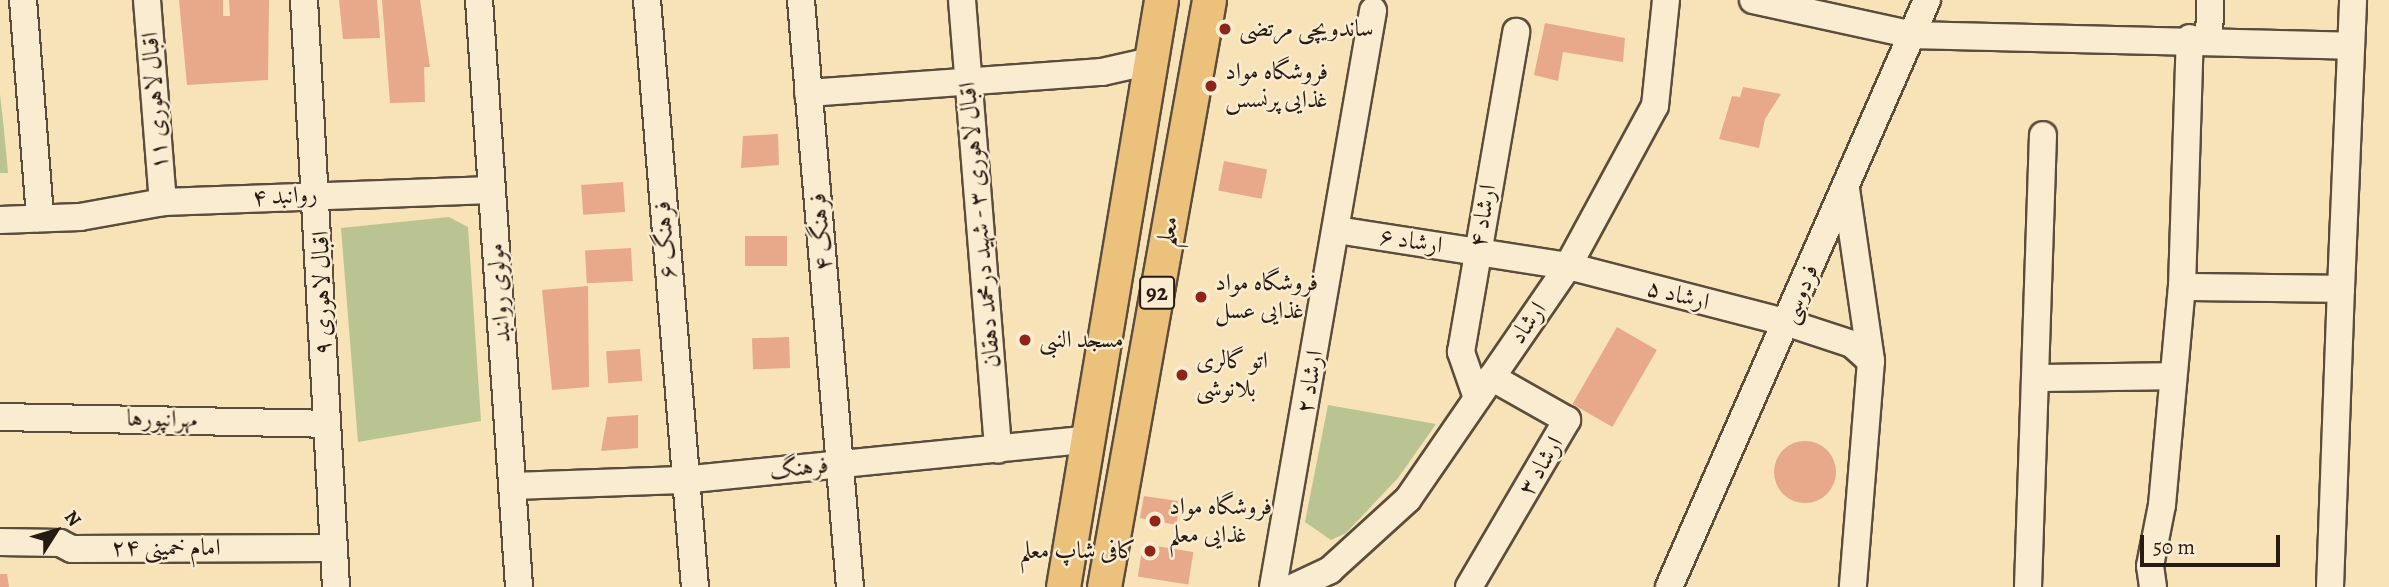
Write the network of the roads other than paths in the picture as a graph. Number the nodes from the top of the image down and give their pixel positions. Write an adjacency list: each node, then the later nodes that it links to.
1 (23, 0): 29 (street)
2 (147, 0): 28 (street, اقبال لاهوری ۱۱)
3 (304, 0): 27 (street, اقبال لاهوری ۹)
4 (479, 0): 26 (street, مولوی روانبد)
5 (647, 0): 47 (street, فرهنگ ۶)
6 (801, 0): 23 (street, فرهنگ ۴)
7 (962, 0): 22 (street, اقبال لاهوری ۳ - شهید درمحمد دهقان)
8 (1161, 0): 21 (main road, معلم / 92)
9 (1209, 0): 44 (main road, معلم / 92)
10 (1666, 0): 33 (street, ارشاد)
11 (1753, 0): 15 (street)
12 (1927, 0): 18 (street, فردوسی)
13 (2210, 0): 19 (street)
14 (2353, 0): 20 (street)
15 (1832, 8): 18 (street)
16 (1374, 11): 31 (street, ارشاد ۲)
17 (1516, 32): 32 (street, ارشاد ۴)
18 (1913, 35): 19 (street); 25 (street, فردوسی)
19 (2200, 38): 20 (street); 34 (street)
20 (2348, 46): 35 (street)
21 (1151, 61): 22 (street); 43 (main road, معلم / 92)
22 (969, 80): 23 (street); 45 (street, اقبال لاهوری ۳ - شهید درمحمد دهقان)
23 (808, 93): 46 (street, فرهنگ ۴)
24 (2043, 135): 39 (street)
25 (1846, 188): 36 (street, فردوسی); 37 (street)
26 (492, 190): 27 (street, روانبد ۴); 48 (street, مولوی روانبد)
27 (319, 194): 28 (street, روانبد ۴); 42 (street, اقبال لاهوری ۹)
28 (163, 202): 29 (street, روانبد ۴)
29 (40, 218): 30 (street, روانبد ۴)
30 (0, 220)
31 (1337, 230): 32 (street, ارشاد ۶); 58 (street, ارشاد ۲)
32 (1477, 251): 33 (street, ارشاد ۶); 40 (street, ارشاد ۴)
33 (1568, 266): 36 (street, ارشاد ۵); 40 (street, ارشاد)
34 (2182, 287): 35 (street); 38 (street)
35 (2341, 289): 65 (street)
36 (1788, 323): 37 (street, ارشاد ۵); 61 (street, فردوسی)
37 (1871, 361): 62 (street)
38 (2173, 376): 39 (street); 64 (street)
39 (2036, 378): 63 (street)
40 (1484, 387): 51 (street, ارشاد); 60 (street, ارشاد ۳)
41 (0, 417): 42 (street, مهرانپورها)
42 (325, 425): 50 (street, اقبال لاهوری ۹)
43 (1085, 440): 44 (main road); 45 (street, فرهنگ); 56 (main road, معلم / 92)
44 (1129, 449): 57 (main road, معلم / 92)
45 (998, 450): 46 (street, فرهنگ)
46 (842, 464): 47 (street, فرهنگ); 55 (street, فرهنگ ۴)
47 (682, 480): 48 (street, فرهنگ); 54 (street, فرهنگ ۶)
48 (513, 486): 53 (street, مولوی روانبد)
49 (0, 542): 50 (street, امام خمینی ۲۴)
50 (333, 548): 52 (street, اقبال لاهوری ۹)
51 (1329, 578): 59 (street, ارشاد)
52 (336, 587)
53 (519, 587)
54 (695, 587)
55 (850, 587)
56 (1063, 587)
57 (1104, 587)
58 (1273, 587)
59 (1294, 587)
60 (1469, 587)
61 (1670, 587)
62 (1853, 587)
63 (2028, 587)
64 (2153, 587)
65 (2330, 587)

